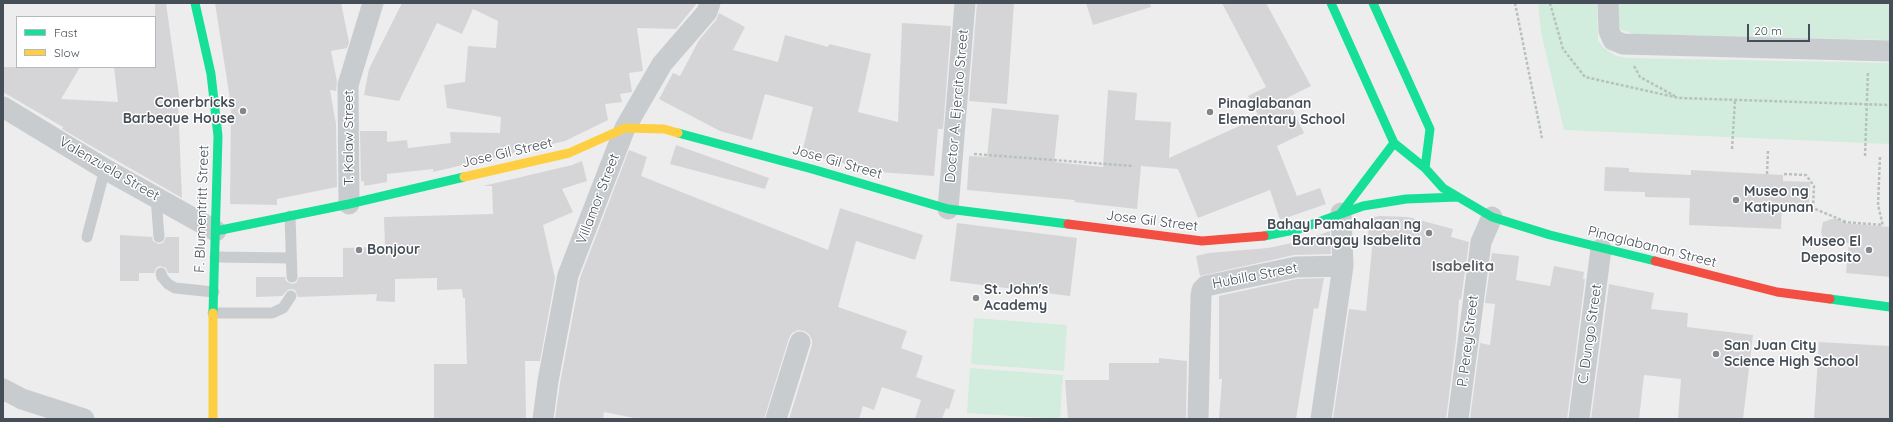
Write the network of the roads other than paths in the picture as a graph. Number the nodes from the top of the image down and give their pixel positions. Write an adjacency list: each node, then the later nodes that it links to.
1 (195, 3): 21 (main road, F. Blumentritt Street)
2 (372, 3): 16 (street, T. Kalaw Street)
3 (710, 3): 10 (street, Villamor Street)
4 (965, 3): 17 (street, Doctor A. Ejercito Street)
5 (1331, 3): 11 (main road, Pinaglabanan Street)
6 (1373, 3): 12 (main road)
7 (1608, 3): 8 (street)
8 (1890, 51)
9 (3, 107): 13 (street, Valenzuela Street)
10 (625, 128): 16 (main road, Jose Gil Street); 17 (main road, Jose Gil Street); 38 (street, Villamor Street)
11 (1394, 144): 12 (main road, Pinaglabanan Street); 18 (main road)
12 (1425, 168): 15 (main road, Pinaglabanan Street)
13 (105, 169): 14 (street, Valenzuela Street); 22 (lane)
14 (156, 197): 21 (street, Valenzuela Street); 23 (lane)
15 (1458, 197): 18 (main road, Jose Gil Street); 20 (main road, Pinaglabanan Street)
16 (349, 204): 19 (main road, Jose Gil Street)
17 (948, 209): 18 (main road, Jose Gil Street)
18 (1341, 212): 27 (street)
19 (290, 216): 21 (main road, Jose Gil Street); 26 (lane)
20 (1492, 217): 24 (main road, Pinaglabanan Street); 42 (street, P. Perey Street)
21 (216, 230): 25 (main road, F. Blumentritt Street)
22 (87, 237)
23 (159, 237)
24 (1601, 248): 32 (main road, Pinaglabanan Street); 43 (street, C. Dungo Street)
25 (215, 258): 26 (lane); 30 (main road, F. Blumentritt Street)
26 (291, 258): 29 (lane)
27 (1343, 266): 40 (street, Hubilla Street); 41 (street)
28 (161, 273): 30 (lane)
29 (292, 277)
30 (214, 292): 33 (main road, F. Blumentritt Street)
31 (291, 296): 33 (lane)
32 (1890, 306)
33 (213, 313): 37 (main road, F. Blumentritt Street)
34 (800, 342): 39 (street)
35 (3, 389): 36 (street)
36 (84, 419)
37 (213, 419)
38 (544, 419)
39 (776, 419)
40 (1198, 419)
41 (1320, 419)
42 (1458, 419)
43 (1578, 419)

